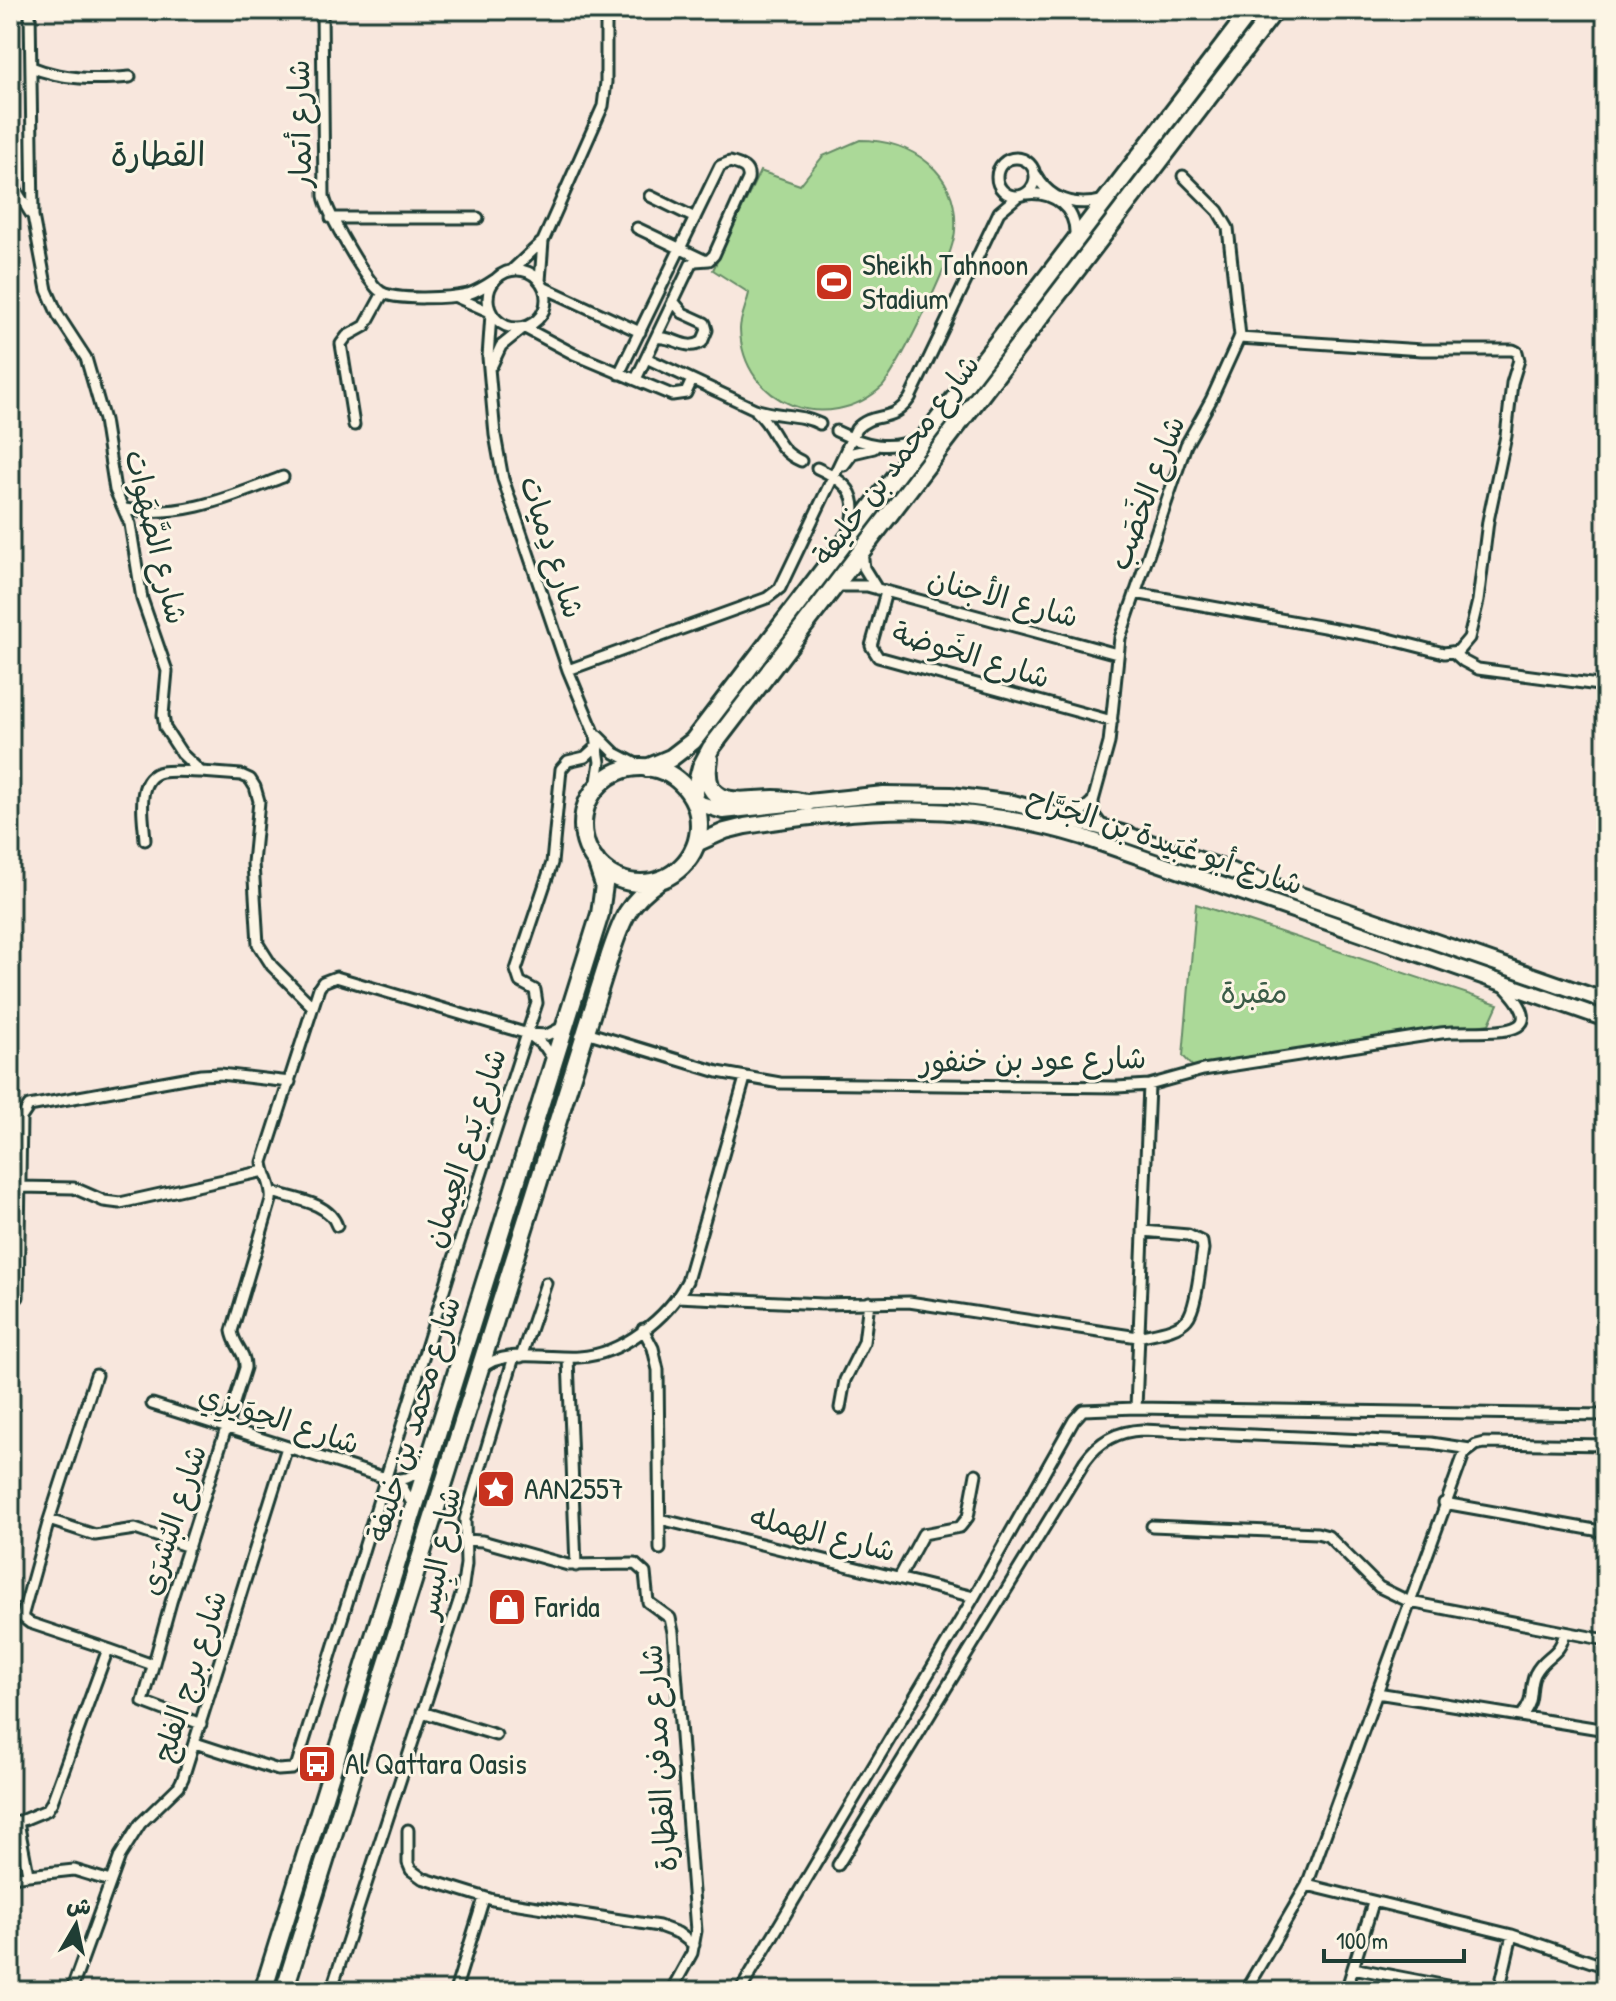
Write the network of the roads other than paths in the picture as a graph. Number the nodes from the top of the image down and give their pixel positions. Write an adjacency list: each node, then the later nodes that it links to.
1 (30, 10): 6 (street, شارع الصَّهَوات)
2 (322, 10): 18 (street, شارع أتمار)
3 (606, 10): 23 (street)
4 (1251, 10): 15 (highway, شارع محمد بن خليفة)
5 (1275, 10): 58 (highway, شارع محمد بن خليفة)
6 (31, 67): 7 (street); 17 (street, شارع الصَّهَوات)
7 (130, 77)
8 (1034, 172): 11 (street); 13 (street); 14 (street)
9 (10, 174): 17 (street)
10 (1183, 176): 36 (street, شارع الخَصَب)
11 (999, 186): 13 (street); 16 (street)
12 (650, 196): 20 (street)
13 (1020, 196): 14 (street); 16 (street)
14 (1056, 198): 15 (street); 22 (street)
15 (1105, 200): 22 (highway, شارع محمد بن خليفة)
16 (999, 212): 48 (street)
17 (33, 216): 56 (street, شارع الصَّهَوات)
18 (331, 218): 19 (street); 29 (street, شارع أتمار)
19 (478, 218)
20 (695, 218): 24 (street); 25 (street)
21 (637, 228): 24 (street)
22 (1075, 239): 47 (highway, شارع محمد بن خليفة)
23 (543, 241): 26 (street); 28 (street)
24 (680, 249): 25 (street); 34 (street)
25 (705, 261): 31 (street)
26 (512, 270): 27 (street); 28 (street)
27 (496, 279): 30 (street); 32 (street)
28 (542, 285): 33 (street); 34 (street)
29 (383, 293): 30 (street); 45 (street)
30 (452, 296): 32 (street)
31 (673, 301): 35 (street); 35 (street)
32 (491, 313): 33 (street); 38 (street, شارع دِميات)
33 (524, 328): 38 (street); 39 (street)
34 (640, 332): 39 (street)
35 (656, 338): 37 (street)
36 (1239, 338): 61 (street, شارع الخَصَب); 62 (street)
37 (646, 358): 40 (street); 41 (street)
38 (490, 372): 64 (street, شارع دِميات)
39 (619, 374): 40 (street)
40 (636, 379): 41 (street)
41 (692, 380): 42 (street)
42 (755, 409): 43 (street); 49 (street)
43 (790, 415): 44 (street); 49 (street)
44 (820, 424)
45 (354, 425)
46 (836, 431): 48 (street)
47 (930, 432): 50 (street); 57 (highway, شارع محمد بن خليفة)
48 (851, 438): 50 (street); 53 (street)
49 (776, 440): 51 (street)
50 (881, 446): 55 (street)
51 (801, 461)
52 (817, 468): 53 (street)
53 (834, 476): 55 (street); 64 (street)
54 (283, 477): 56 (street)
55 (846, 485): 57 (street)
56 (124, 509): 71 (street, شارع الصَّهَوات)
57 (849, 535): 70 (highway, شارع محمد بن خليفة)
58 (862, 552): 59 (highway, شارع محمد بن خليفة); 60 (street)
59 (836, 586): 60 (street, شارع الأجنان); 69 (highway, شارع محمد بن خليفة)
60 (882, 591): 63 (street, شارع الأجنان); 66 (street, شارع الخَوضة)
61 (1135, 593): 62 (street); 63 (street, شارع الخَصَب)
62 (1453, 652): 65 (street)
63 (1117, 654): 66 (street, شارع الخَصَب)
64 (568, 670): 67 (street, شارع دِميات)
65 (1606, 686)
66 (1112, 721): 74 (street, شارع الخَصَب)
67 (593, 730): 68 (street, شارع دِميات); 70 (street, شارع دِميات)
68 (598, 745): 72 (street, شارع دِميات); 88 (street, شارع بَدع العِيمان)
69 (711, 748): 73 (highway, شارع محمد بن خليفة); 75 (highway)
70 (644, 767): 72 (highway); 73 (highway)
71 (201, 772): 78 (street); 84 (street)
72 (596, 788): 80 (highway)
73 (694, 800): 75 (main road, شارع أبو عُبَيدة بن الجَرَّاح); 79 (highway)
74 (1093, 801): 76 (street); 77 (street)
75 (807, 803): 76 (main road, شارع أبو عُبَيدة بن الجَرَّاح)
76 (1068, 816): 77 (main road, شارع أبو عُبَيدة بن الجَرَّاح)
77 (1102, 826): 83 (main road, شارع أبو عُبَيدة بن الجَرَّاح)
78 (145, 840)
79 (696, 844): 81 (highway); 82 (main road, شارع أبو عُبَيدة بن الجَرَّاح)
80 (596, 861): 81 (highway); 86 (highway, شارع محمد بن خليفة)
81 (660, 880): 87 (highway, شارع محمد بن خليفة)
82 (1497, 980): 85 (main road, شارع أبو عُبَيدة بن الجَرَّاح); 92 (street, شارع عود بن خنفور)
83 (1606, 1001)
84 (313, 1007): 88 (street); 91 (street)
85 (1606, 1019)
86 (568, 1022): 88 (street); 89 (highway, شارع محمد بن خليفة)
87 (586, 1032): 90 (street, شارع عود بن خنفور); 103 (highway, شارع محمد بن خليفة)
88 (528, 1034): 89 (street); 119 (street, شارع بَدع العِيمان)
89 (555, 1066): 117 (highway, شارع محمد بن خليفة)
90 (745, 1078): 92 (street, شارع عود بن خنفور); 100 (street)
91 (290, 1082): 93 (street); 94 (street)
92 (1149, 1085): 97 (street)
93 (264, 1171): 94 (street); 95 (street)
94 (20, 1187): 99 (street)
95 (272, 1192): 96 (street); 113 (street, شارع البُشرَى)
96 (337, 1226)
97 (1143, 1231): 104 (street); 104 (street)
98 (546, 1283): 105 (street, شارع البِسِر)
99 (18, 1297)
100 (677, 1297): 101 (street); 102 (street)
101 (869, 1302): 104 (street); 110 (street)
102 (643, 1329): 106 (street); 122 (street)
103 (491, 1332): 105 (street); 107 (highway, شارع محمد بن خليفة)
104 (1138, 1337): 111 (street)
105 (518, 1357): 106 (street); 107 (street); 126 (street, شارع البِسِر)
106 (568, 1358): 129 (street)
107 (478, 1371): 158 (highway, شارع محمد بن خليفة)
108 (96, 1375): 123 (street)
109 (152, 1404): 113 (street, شارع الحِوَيزِي)
110 (840, 1408)
111 (1136, 1408): 112 (street); 131 (street)
112 (1606, 1415)
113 (227, 1428): 115 (street, شارع الحِوَيزِي); 127 (street, شارع البُشرَى)
114 (1606, 1445): 116 (street)
115 (287, 1447): 119 (street, شارع الحِوَيزِي); 140 (street, شارع برج الفلج)
116 (1470, 1449): 120 (street); 145 (street)
117 (428, 1467): 119 (street, شارع الحِوَيزِي); 121 (highway, شارع محمد بن خليفة)
118 (976, 1474): 130 (street)
119 (389, 1480): 121 (street, شارع الحِوَيزِي); 143 (street, شارع بَدع العِيمان)
120 (1444, 1503): 125 (street); 132 (street)
121 (414, 1512): 157 (highway, شارع محمد بن خليفة)
122 (660, 1519): 128 (street); 130 (street, شارع الهمله)
123 (49, 1520): 127 (street); 135 (street)
124 (1152, 1526): 132 (street)
125 (1606, 1532)
126 (464, 1540): 129 (street, شارع مدفن القطارة); 138 (street, شارع البِسِر)
127 (189, 1547): 136 (street, شارع البُشرَى)
128 (660, 1549)
129 (576, 1566): 153 (street, شارع مدفن القطارة)
130 (899, 1578): 131 (street, شارع الهمله)
131 (974, 1597): 162 (street)
132 (1410, 1602): 133 (street); 137 (street)
133 (1565, 1632): 134 (street); 139 (street)
134 (1606, 1640)
135 (108, 1649): 136 (street); 146 (street)
136 (153, 1665): 140 (street, شارع البُشرَى)
137 (1377, 1693): 139 (street); 149 (street)
138 (422, 1712): 142 (street); 159 (street, شارع البِسِر)
139 (1521, 1716): 141 (street)
140 (201, 1724): 143 (street, شارع برج الفلج)
141 (1606, 1730)
142 (496, 1735)
143 (195, 1743): 148 (street, شارع برج الفلج)
144 (408, 1830): 150 (street)
145 (838, 1865)
146 (28, 1874): 147 (street); 148 (street)
147 (10, 1877)
148 (110, 1881): 156 (street, شارع برج الفلج)
149 (1307, 1885): 151 (street); 163 (street)
150 (484, 1898): 153 (street); 160 (street)
151 (1373, 1903): 152 (street); 155 (street)
152 (1512, 1935): 154 (street); 166 (street)
153 (694, 1945): 161 (street, شارع مدفن القطارة)
154 (1606, 1966)
155 (1353, 1968): 164 (street); 165 (street)
156 (71, 1991)
157 (263, 1991)
158 (284, 1991)
159 (331, 1991)
160 (455, 1991)
161 (671, 1991)
162 (740, 1991)
163 (1245, 1991)
164 (1346, 1991)
165 (1473, 1991)
166 (1499, 1991)

